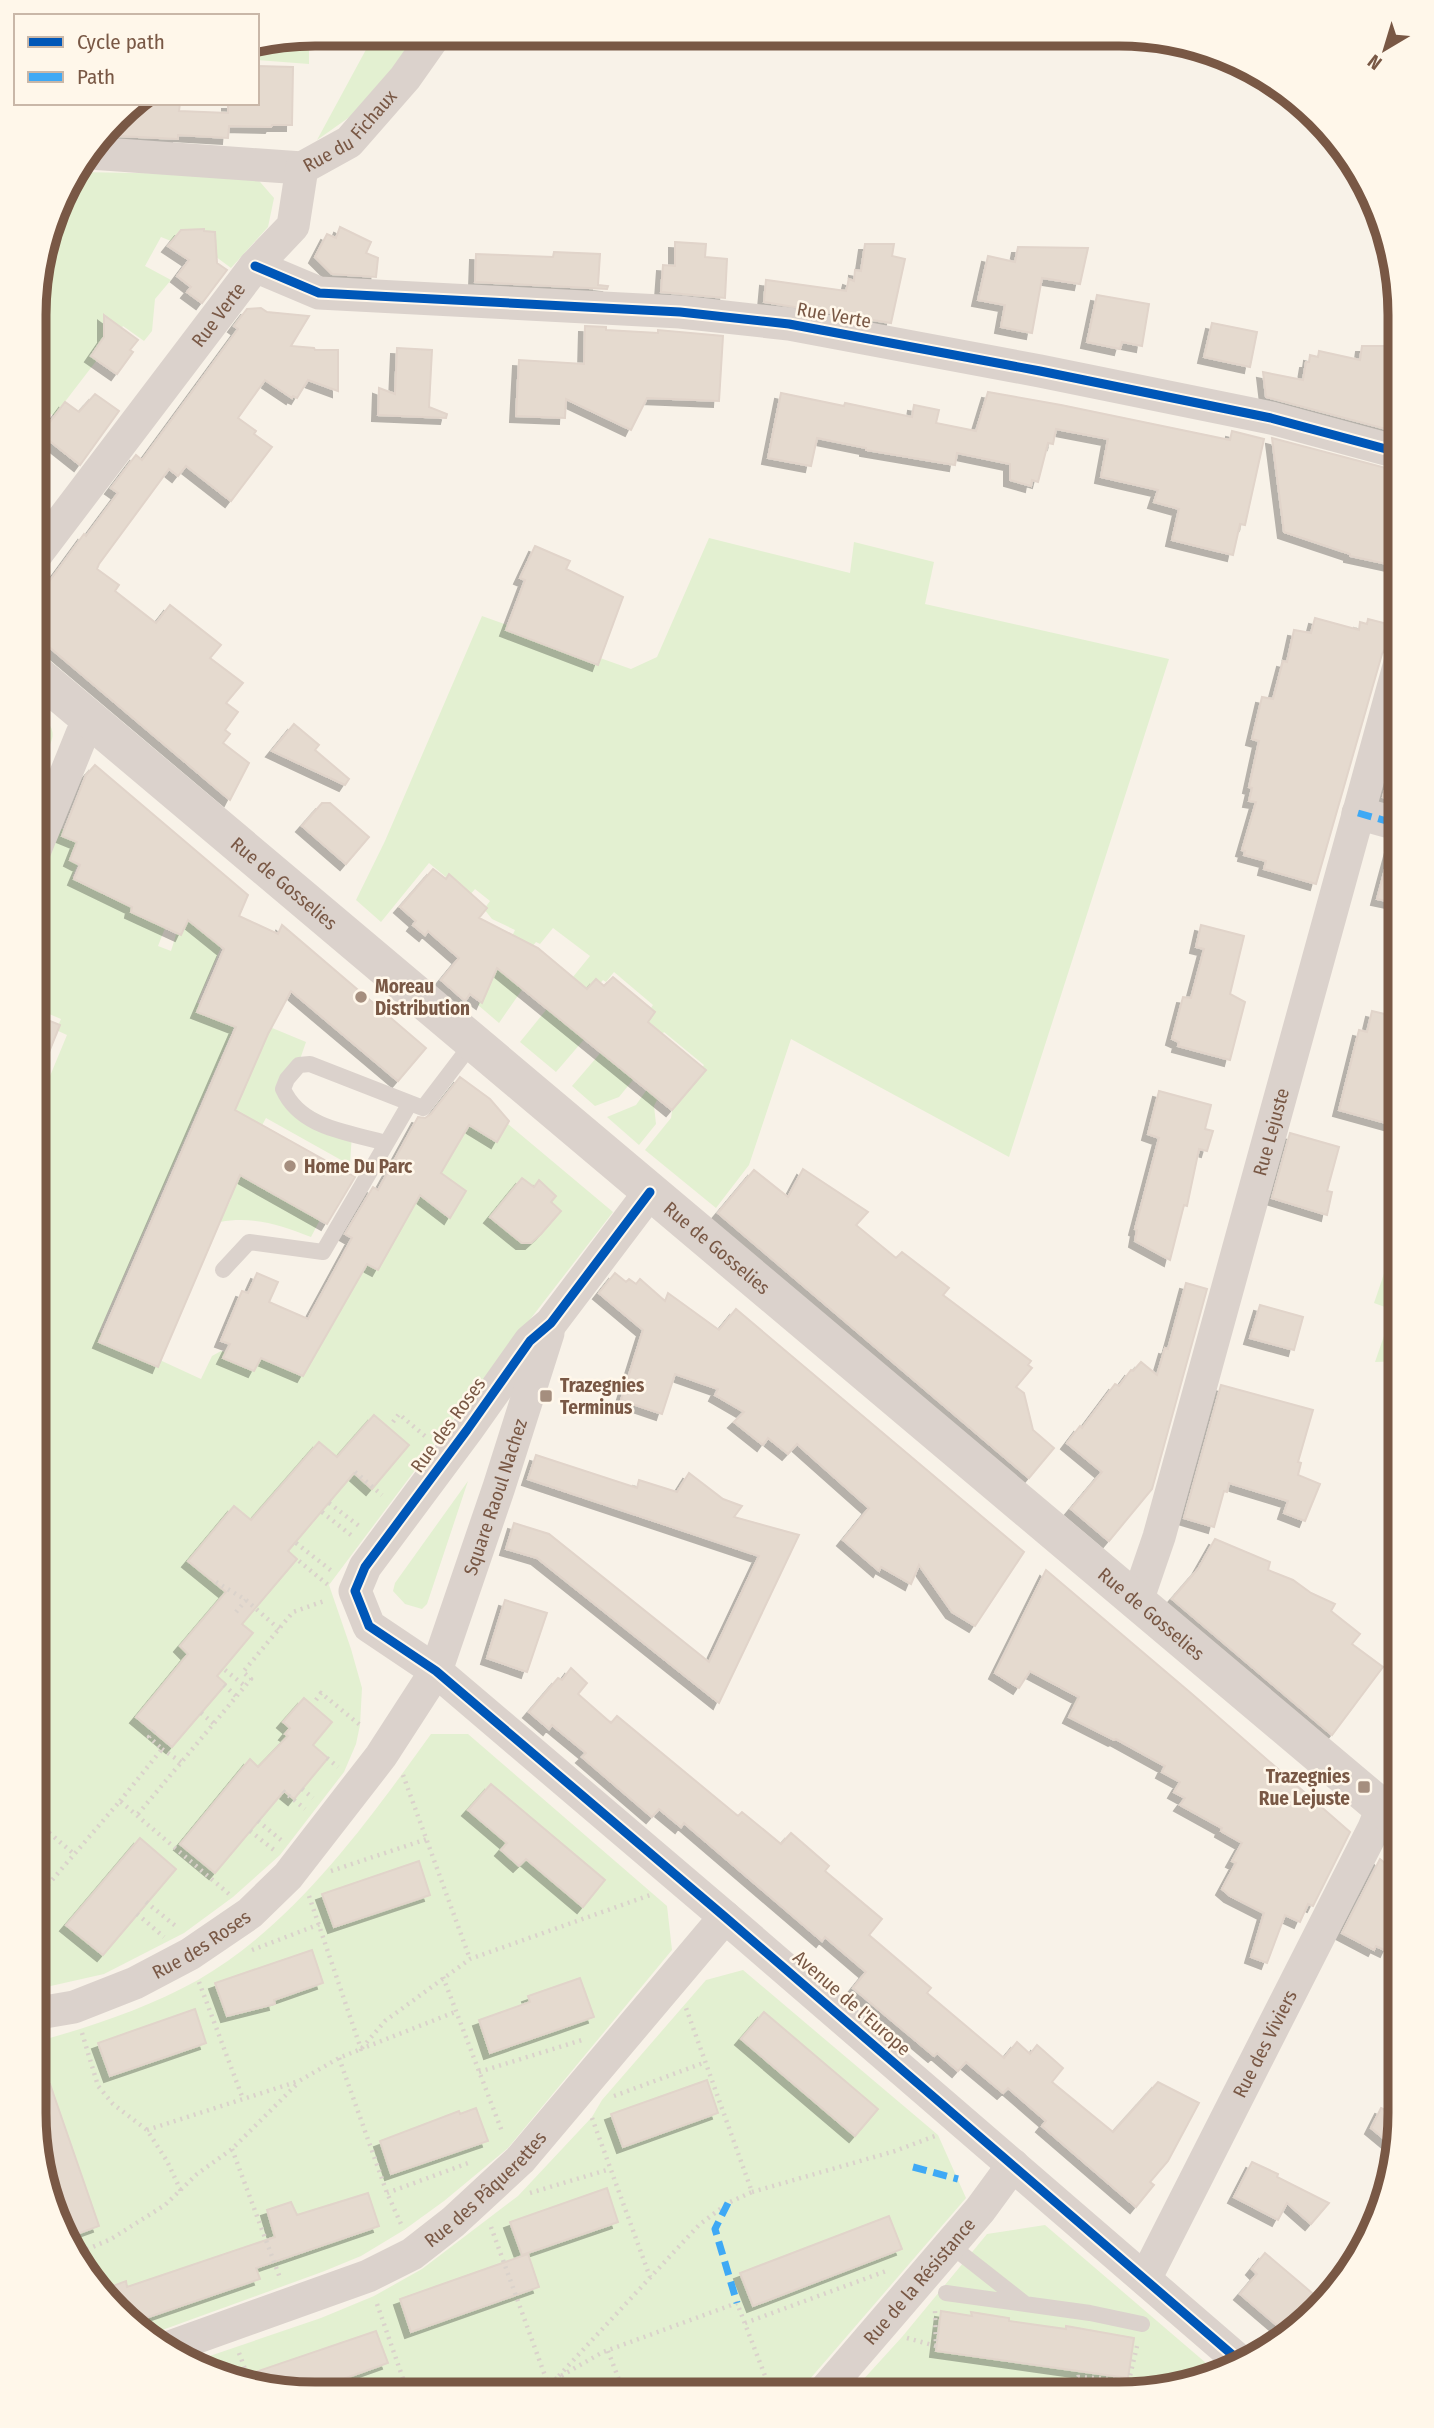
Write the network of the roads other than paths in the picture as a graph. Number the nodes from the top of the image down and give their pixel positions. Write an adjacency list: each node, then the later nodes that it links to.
1 (428, 46): 3 (street, Rue du Fichaux)
2 (99, 154): 3 (street)
3 (302, 168): 4 (street, Rue du Fichaux)
4 (255, 265): 5 (street, Rue Verte); 6 (street, Rue Verte)
5 (1388, 450)
6 (46, 541)
7 (46, 682): 9 (main road, Rue de Gosselies)
8 (1388, 706): 10 (street, Rue Lejuste)
9 (92, 722): 12 (street); 13 (main road, Rue de Gosselies)
10 (1358, 813): 11 (street); 19 (street, Rue Lejuste)
11 (1388, 821)
12 (46, 823)
13 (474, 1041): 14 (lane); 16 (main road, Rue de Gosselies)
14 (410, 1103): 15 (lane); 15 (lane)
15 (386, 1143): 17 (lane)
16 (650, 1192): 18 (street, Rue des Roses); 19 (main road, Rue de Gosselies)
17 (223, 1270)
18 (551, 1323): 20 (street, Square Raoul Nachez); 20 (street, Rue des Roses)
19 (1137, 1601): 21 (main road, Rue de Gosselies)
20 (436, 1671): 23 (street, Avenue de l'Europe); 24 (street, Rue des Roses)
21 (1388, 1813)
22 (1388, 1819): 27 (street, Rue des Viviers)
23 (725, 1917): 25 (street, Avenue de l'Europe); 31 (street, Rue des Pâquerettes)
24 (46, 2012)
25 (1013, 2165): 26 (street, Rue de la Résistance); 27 (street, Avenue de l'Europe)
26 (949, 2244): 29 (lane); 33 (street, Rue de la Résistance)
27 (1145, 2280): 32 (street, Avenue de l'Europe)
28 (946, 2293): 29 (lane)
29 (1024, 2303): 30 (lane)
30 (1142, 2324)
31 (176, 2345)
32 (1235, 2357)
33 (832, 2382)

